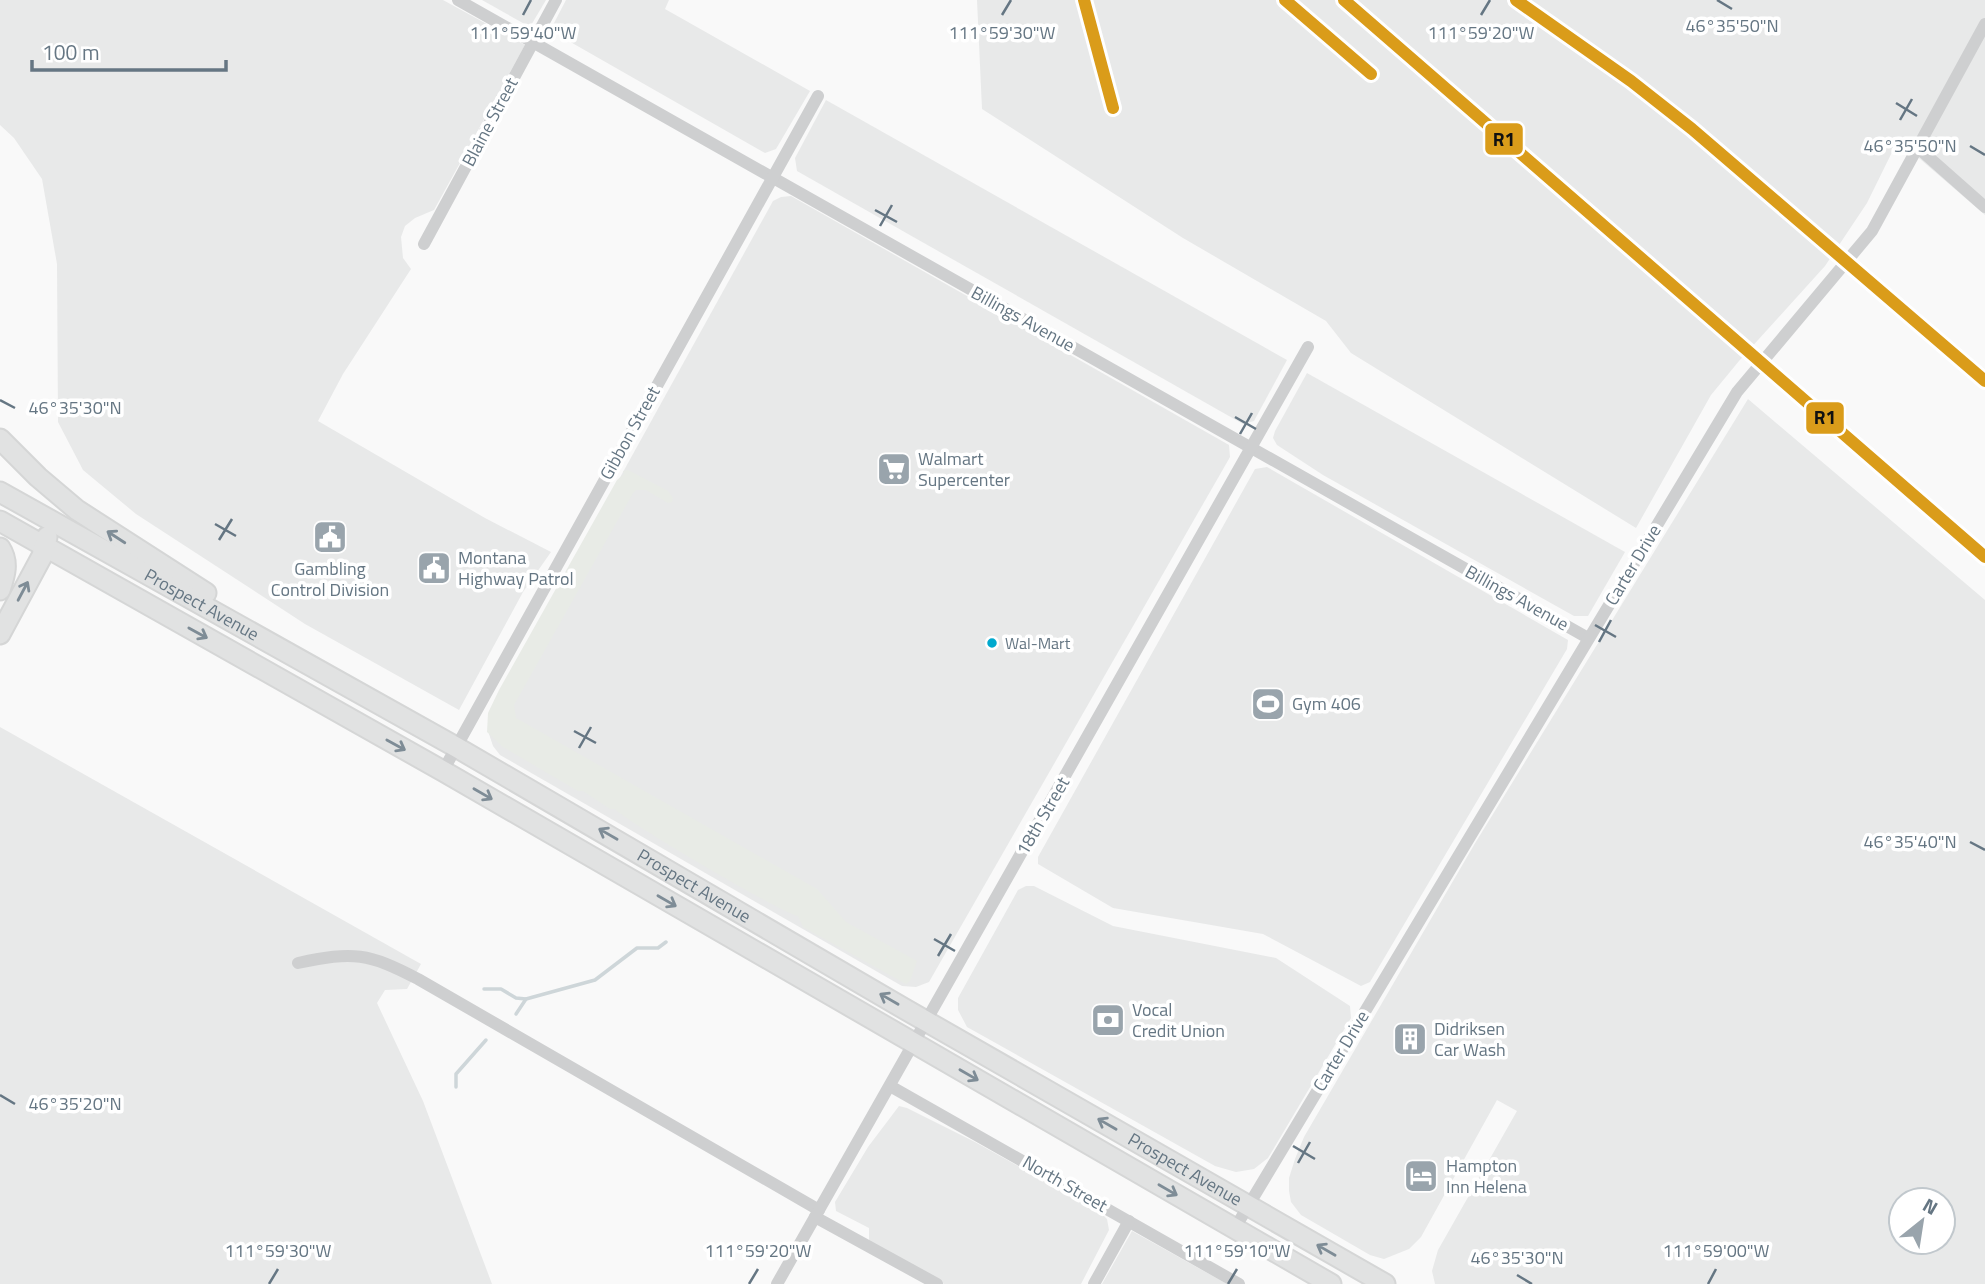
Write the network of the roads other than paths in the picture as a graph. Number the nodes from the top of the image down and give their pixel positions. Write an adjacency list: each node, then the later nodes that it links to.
1 (458, 0): 4 (street, Billings Avenue)
2 (556, 0): 4 (street, Blaine Street)
3 (1985, 24): 6 (street, Carter Drive)
4 (533, 42): 7 (street, Billings Avenue); 9 (street, Blaine Street)
5 (818, 96): 7 (street, Gibbon Street)
6 (1916, 146): 8 (street); 20 (street, Carter Drive)
7 (773, 177): 12 (street, Billings Avenue); 22 (street, Gibbon Street)
8 (1985, 207)
9 (424, 244)
10 (1308, 347): 12 (street, 18th Street)
11 (0, 439): 21 (highway, one-way to 11)
12 (1252, 449): 20 (street, Billings Avenue); 25 (street, 18th Street)
13 (0, 492): 14 (highway, Prospect Avenue)
14 (25, 506): 16 (highway); 21 (highway, Prospect Avenue)
15 (0, 522): 16 (highway, Prospect Avenue)
16 (46, 547): 19 (highway, one-way to 16); 23 (highway, Prospect Avenue, one-way to 23)
17 (0, 548): 18 (highway)
18 (0, 590)
19 (0, 634)
20 (1588, 638): 28 (street, Carter Drive)
21 (295, 657): 22 (highway, Prospect Avenue)
22 (456, 747): 23 (street, Gibbon Street); 25 (highway, Prospect Avenue, one-way to 22)
23 (443, 771): 26 (highway, Prospect Avenue, one-way to 26)
24 (298, 963): 29 (street)
25 (927, 1021): 26 (street, 18th Street); 28 (highway, Prospect Avenue, one-way to 25)
26 (914, 1044): 27 (street, 18th Street); 31 (highway, Prospect Avenue, one-way to 31)
27 (890, 1086): 29 (street, 18th Street); 30 (street, North Street)
28 (1249, 1205): 31 (street, Carter Drive); 37 (highway, Prospect Avenue, one-way to 28)
29 (817, 1214): 32 (street, 18th Street); 33 (street)
30 (1129, 1221): 34 (street); 35 (street, North Street)
31 (1235, 1228): 36 (highway, Prospect Avenue)
32 (777, 1284)
33 (937, 1284)
34 (1094, 1284)
35 (1239, 1284)
36 (1331, 1284)
37 (1385, 1284)

